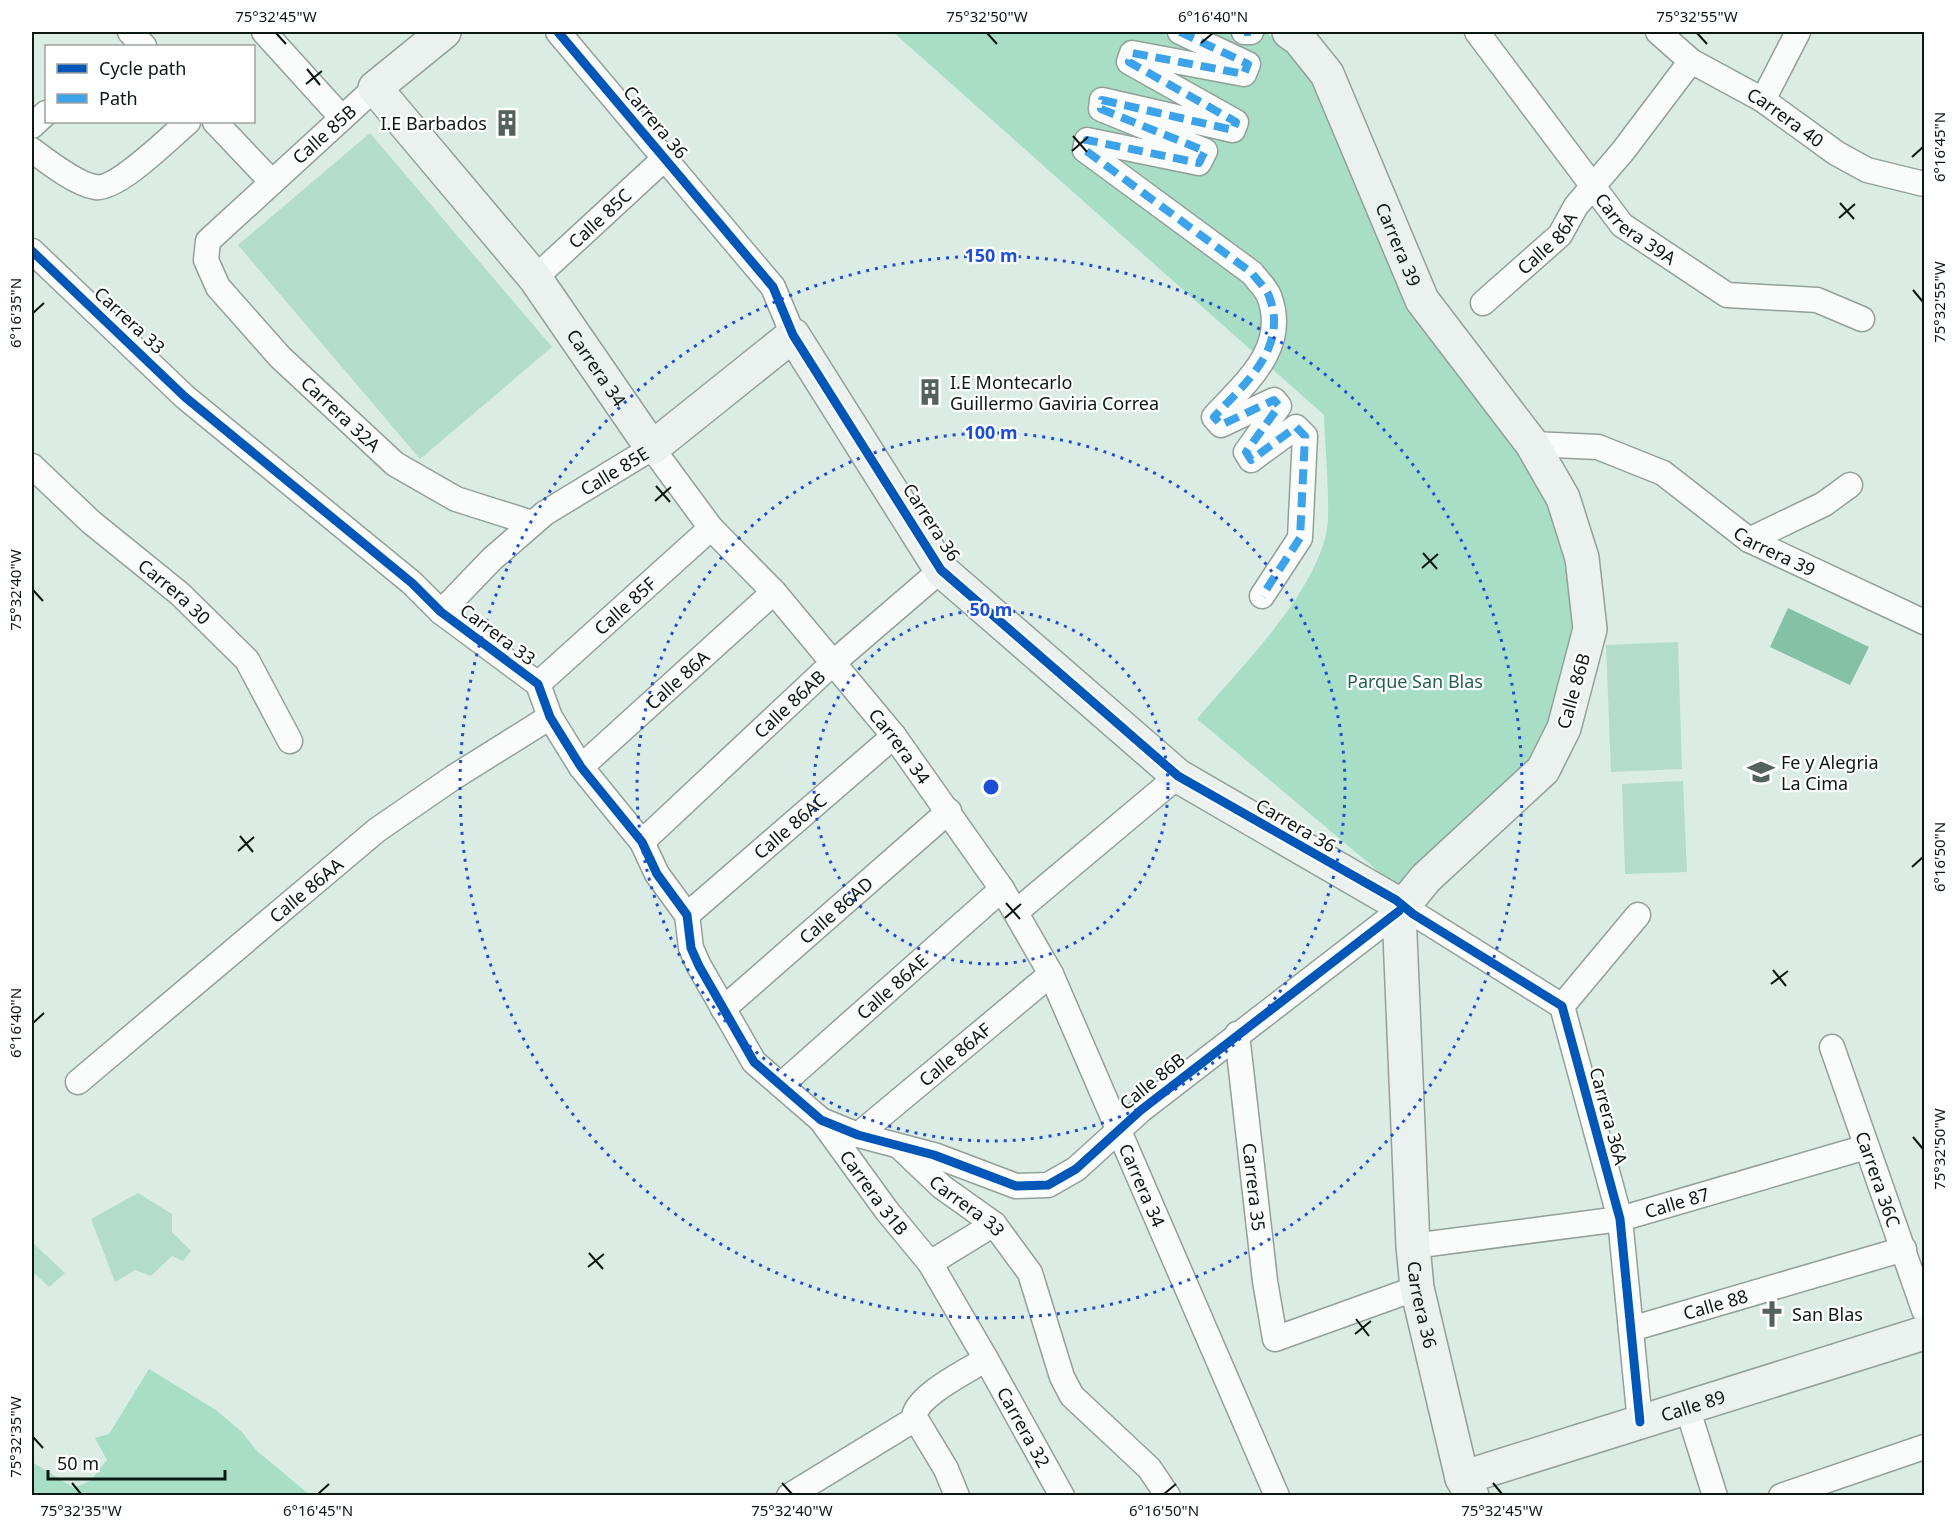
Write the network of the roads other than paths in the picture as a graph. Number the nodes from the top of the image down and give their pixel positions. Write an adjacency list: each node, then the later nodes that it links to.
1 (444, 32): 12 (street, Calle 85B)
2 (558, 32): 20 (street, Carrera 36)
3 (1180, 32): 39 (street)
4 (1244, 32): 5 (street)
5 (1251, 32)
6 (1477, 32): 23 (street, Carrera 39A)
7 (1658, 32): 11 (street, Carrera 40)
8 (1798, 32): 13 (street)
9 (1302, 34): 30 (street, Carrera 39)
10 (277, 36): 15 (street)
11 (1691, 61): 13 (street, Carrera 40); 23 (street, Calle 86A)
12 (375, 88): 15 (street, Calle 85B); 26 (street, Carrera 34)
13 (1763, 100): 22 (street, Carrera 40)
14 (45, 114): 18 (street)
15 (342, 118): 21 (street, Calle 85B)
16 (187, 123): 19 (street)
17 (215, 123): 21 (street)
18 (32, 126)
19 (32, 150)
20 (665, 158): 26 (street, Calle 85C); 29 (street, Carrera 36)
21 (272, 182): 24 (street, Calle 85B)
22 (1924, 183)
23 (1592, 187): 27 (street, Calle 86A); 28 (street, Carrera 39A)
24 (208, 241): 34 (street, Carrera 32A)
25 (32, 251): 40 (street, Carrera 33)
26 (535, 278): 31 (street, Carrera 34)
27 (1483, 303)
28 (1862, 319)
29 (794, 335): 31 (street, Calle 85E); 37 (street, Carrera 36)
30 (1532, 444): 36 (street, Carrera 39); 42 (street, Carrera 39)
31 (652, 448): 34 (street, Calle 85E); 35 (street, Carrera 34)
32 (32, 466): 47 (street, Carrera 30)
33 (1850, 485): 36 (street)
34 (532, 523): 40 (street, Calle 85E)
35 (711, 528): 38 (street, Carrera 34); 44 (street, Calle 85F)
36 (1749, 540): 41 (street, Carrera 39)
37 (941, 570): 43 (street, Calle 86AB); 49 (street, Carrera 36)
38 (774, 592): 43 (street, Carrera 34); 48 (street, Calle 86A)
39 (1262, 596)
40 (441, 612): 44 (street, Carrera 33)
41 (1924, 622)
42 (1590, 629): 53 (street, Calle 86B)
43 (834, 662): 46 (street, Carrera 34); 51 (street, Calle 86AB)
44 (538, 684): 45 (street, Carrera 33)
45 (550, 717): 48 (street, Carrera 33); 62 (street, Calle 86AA)
46 (894, 736): 50 (street, Carrera 34); 55 (street, Calle 86AC)
47 (290, 741)
48 (581, 767): 51 (street, Carrera 33)
49 (1178, 776): 53 (street, Carrera 36); 54 (street)
50 (948, 811): 52 (street, Carrera 34); 59 (street, Calle 86AD)
51 (642, 842): 55 (street, Carrera 33)
52 (1002, 889): 54 (street, Carrera 34); 63 (street, Calle 86AE)
53 (1401, 908): 58 (street); 60 (street, Calle 86B); 71 (street, Carrera 36)
54 (1016, 912): 57 (street, Carrera 34)
55 (687, 915): 59 (street, Carrera 33)
56 (1638, 915): 58 (street)
57 (1051, 974): 65 (street, Carrera 34); 66 (street, Calle 86AF)
58 (1562, 1006): 69 (street, Carrera 36A)
59 (723, 1009): 63 (street, Carrera 33)
60 (1237, 1034): 65 (street, Calle 86B); 74 (street, Carrera 35)
61 (1832, 1047): 67 (street, Carrera 36C)
62 (78, 1082)
63 (782, 1084): 64 (street, Carrera 33)
64 (821, 1120): 66 (street, Carrera 33); 73 (street, Carrera 31B)
65 (1117, 1130): 68 (street, Calle 86B); 89 (street, Carrera 34)
66 (858, 1135): 68 (street, Carrera 33)
67 (1866, 1147): 69 (street, Calle 87); 72 (street, Carrera 36C)
68 (901, 1148): 70 (street, Carrera 33)
69 (1620, 1219): 71 (street, Calle 87); 76 (street, Carrera 36A)
70 (994, 1224): 73 (street); 88 (street, Carrera 33)
71 (1413, 1246): 74 (street, Carrera 36)
72 (1904, 1250): 75 (street, Carrera 36C); 76 (street, Calle 88)
73 (930, 1263): 78 (street, Carrera 31B)
74 (1417, 1288): 83 (street, Carrera 36)
75 (1924, 1310)
76 (1631, 1329): 81 (street, Carrera 36A)
77 (1924, 1334): 79 (street, Calle 89)
78 (986, 1359): 80 (street); 87 (street, Carrera 32)
79 (1687, 1407): 81 (street, Calle 89); 90 (street)
80 (915, 1419): 85 (street); 86 (street)
81 (1640, 1422): 83 (street, Calle 89)
82 (1924, 1448): 84 (street)
83 (1467, 1487)
84 (1788, 1494)
85 (789, 1496)
86 (957, 1496)
87 (1062, 1496)
88 (1168, 1496)
89 (1277, 1496)
90 (1715, 1496)

